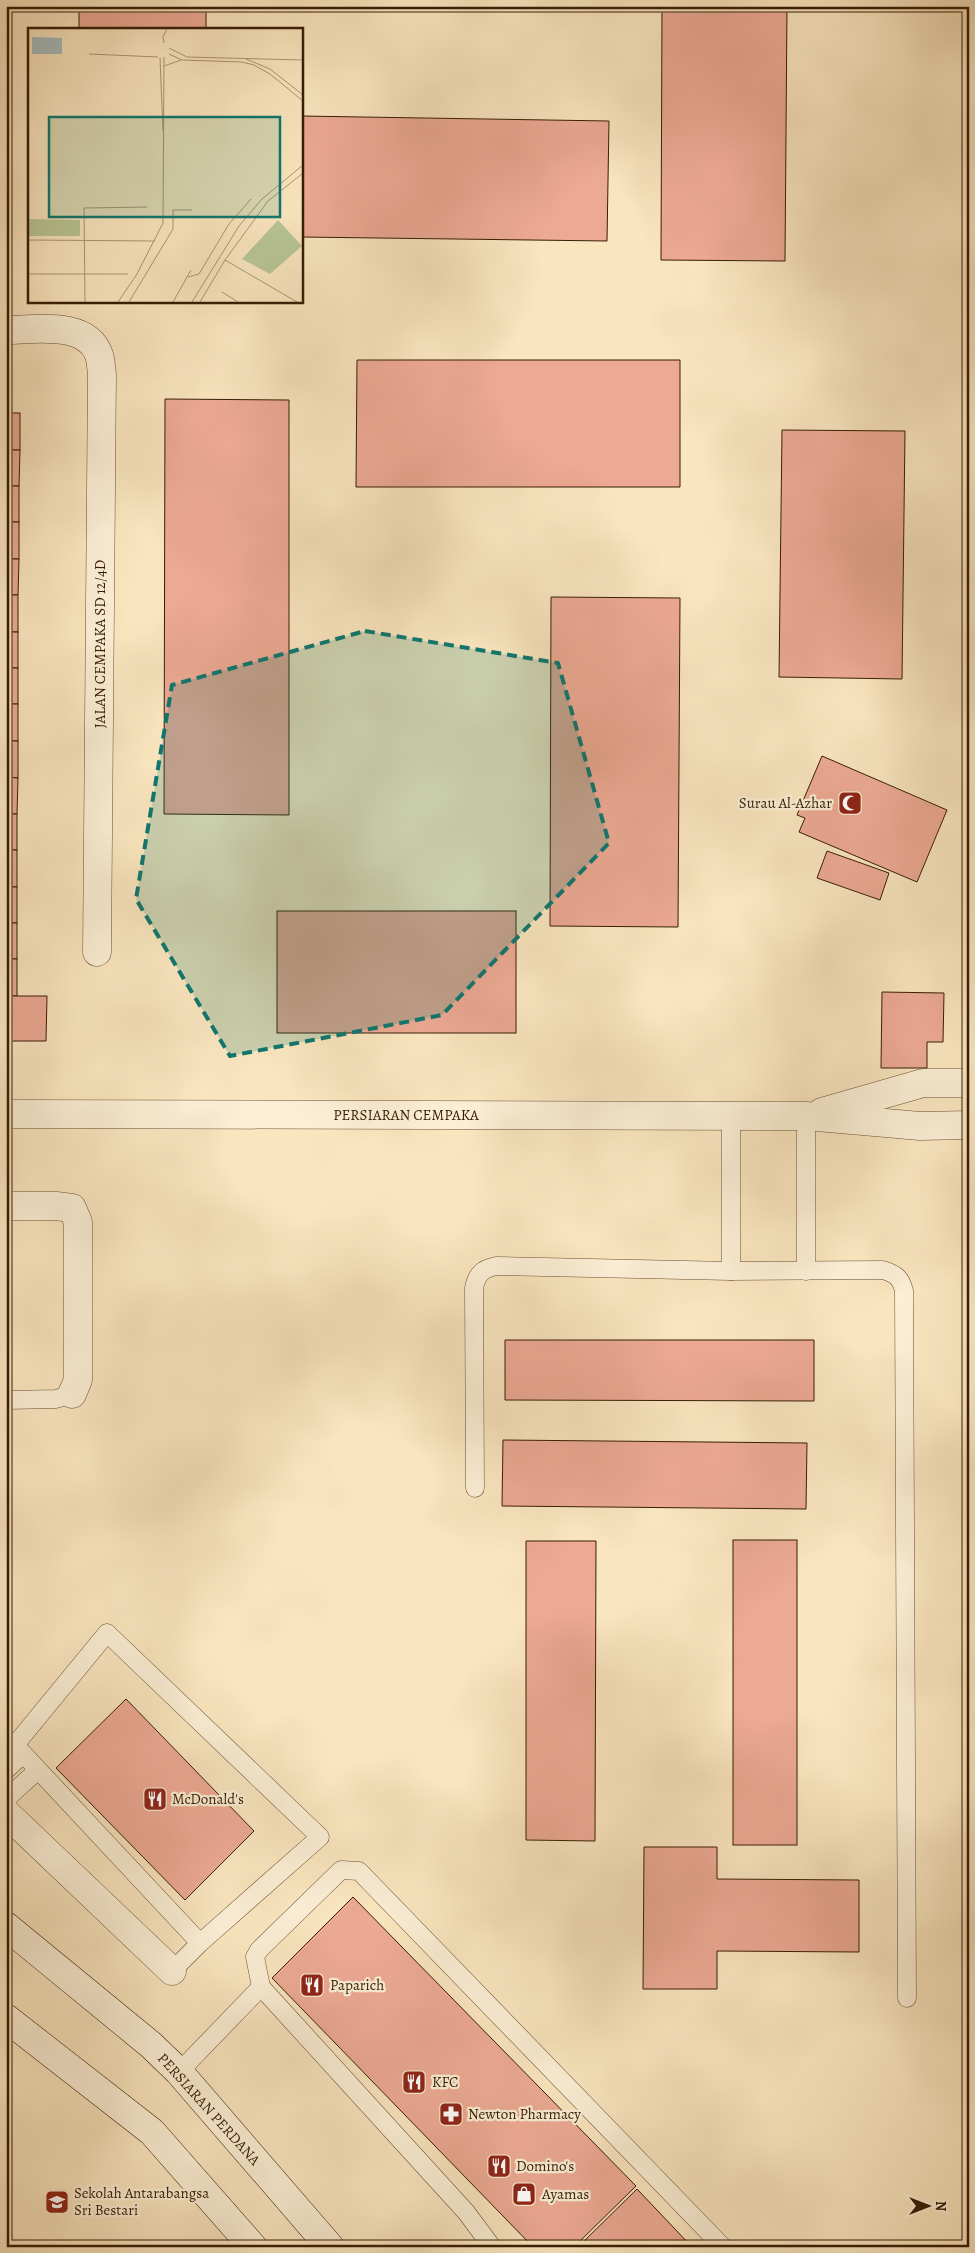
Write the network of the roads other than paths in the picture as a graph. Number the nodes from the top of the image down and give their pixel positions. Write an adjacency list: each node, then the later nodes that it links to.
1 (6, 330): 2 (street, JALAN CEMPAKA SD 12/4D)
2 (97, 952)
3 (969, 1083): 6 (street)
4 (6, 1114): 5 (street, PERSIARAN CEMPAKA)
5 (731, 1116): 6 (street, PERSIARAN CEMPAKA); 9 (lane)
6 (806, 1116): 7 (street); 10 (lane)
7 (969, 1125)
8 (6, 1206): 11 (street)
9 (731, 1271): 10 (lane); 13 (lane)
10 (806, 1271): 23 (lane)
11 (72, 1394): 12 (lane)
12 (6, 1400)
13 (475, 1488)
14 (23, 1754): 15 (lane); 16 (lane); 20 (lane)
15 (6, 1770)
16 (38, 1770): 17 (lane); 20 (lane)
17 (6, 1799)
18 (6, 1813): 21 (street)
19 (6, 1926): 25 (street, PERSIARAN PERDANA)
20 (200, 1943): 21 (lane)
21 (172, 1971)
22 (262, 1988): 25 (lane); 28 (lane); 29 (lane)
23 (907, 1998)
24 (6, 2018): 26 (street)
25 (179, 2072): 27 (street, PERSIARAN PERDANA)
26 (253, 2247)
27 (330, 2247)
28 (492, 2247)
29 (723, 2247)

